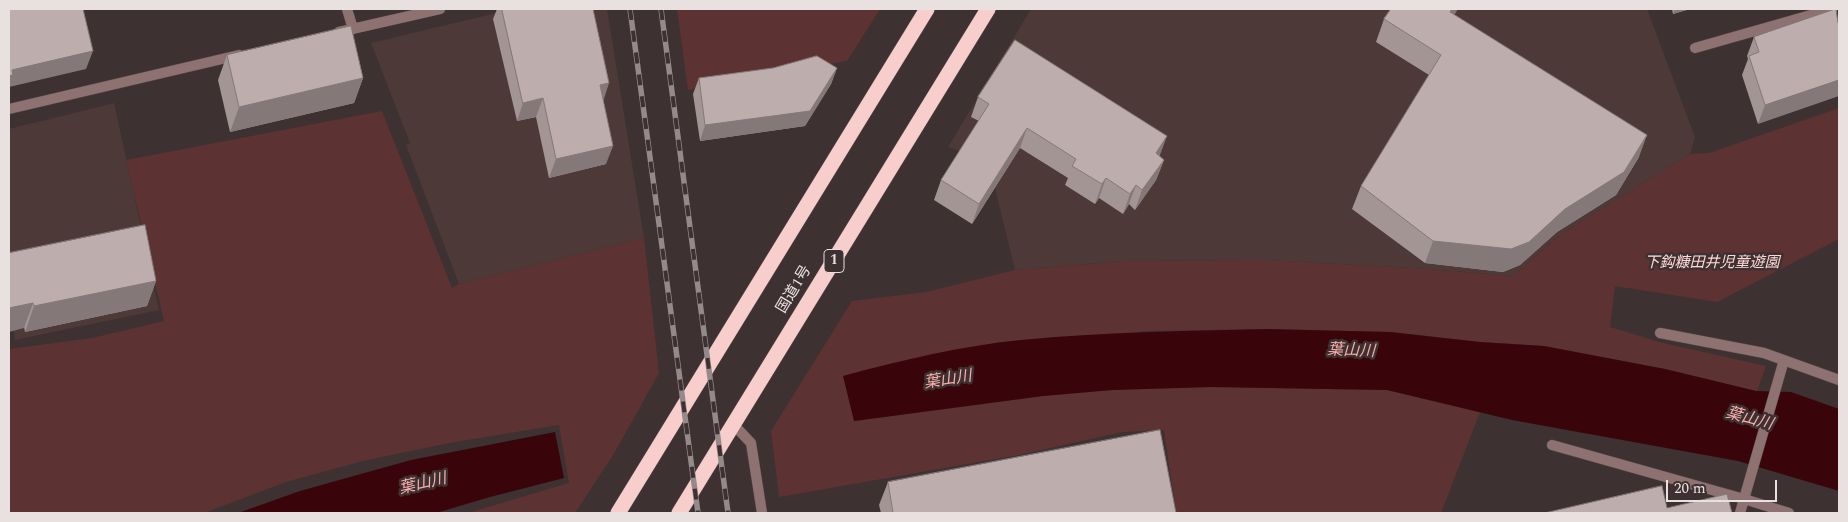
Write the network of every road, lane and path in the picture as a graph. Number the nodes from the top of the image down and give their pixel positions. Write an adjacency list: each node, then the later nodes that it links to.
1 (347, 9): 6 (street)
2 (440, 9): 6 (street)
3 (927, 9): 17 (highway)
4 (988, 9): 14 (highway, 国道1号 / 1)
5 (1832, 9): 8 (street)
6 (352, 29): 7 (street)
7 (333, 34)
8 (1695, 48)
9 (246, 54): 10 (street)
10 (9, 109)
11 (1660, 333): 12 (street)
12 (1782, 364): 13 (street); 16 (street)
13 (1839, 380)
14 (734, 425): 18 (highway, 国道1号 / 1); 19 (street)
15 (1552, 446): 16 (street)
16 (1744, 499): 20 (street); 21 (street)
17 (618, 513)
18 (679, 513)
19 (762, 513)
20 (1740, 513)
21 (1789, 513)

